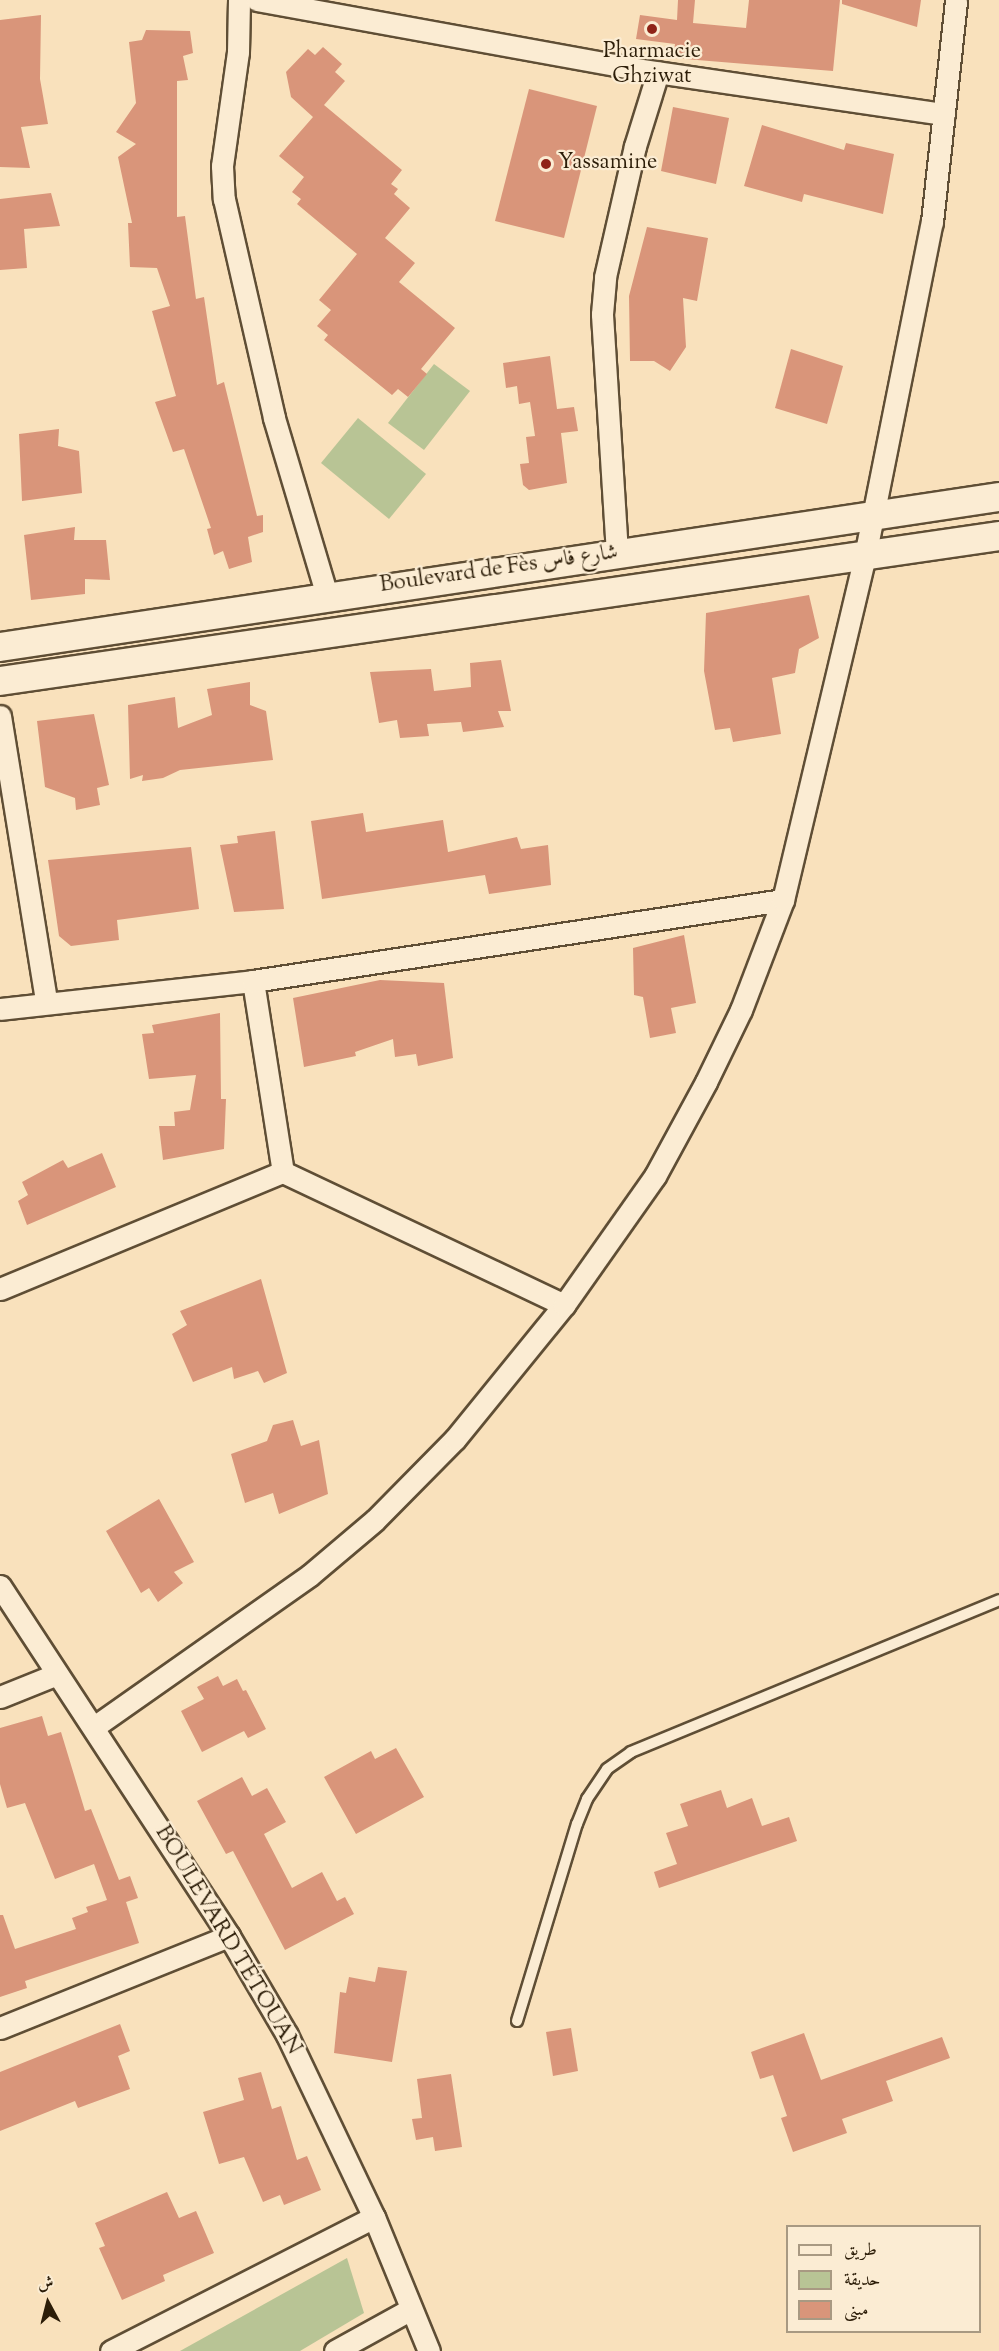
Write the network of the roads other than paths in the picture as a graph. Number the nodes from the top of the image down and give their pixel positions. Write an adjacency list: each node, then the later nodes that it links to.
1 (240, 0): 12 (street)
2 (257, 0): 4 (street)
3 (956, 0): 6 (street)
4 (370, 9): 5 (street)
5 (658, 72): 6 (street); 10 (street)
6 (944, 114): 8 (street)
7 (999, 497): 8 (main road, Boulevard de Fès شارع فاس)
8 (873, 516): 10 (main road, Boulevard de Fès شارع فاس); 11 (street)
9 (999, 536): 11 (main road, Boulevard de Fès شارع فاس)
10 (617, 553): 12 (main road, Boulevard de Fès شارع فاس)
11 (865, 556): 14 (main road, Boulevard de Fès شارع فاس); 16 (street)
12 (327, 596): 13 (main road, Boulevard de Fès شارع فاس)
13 (0, 647)
14 (0, 681)
15 (0, 716): 18 (street)
16 (783, 900): 17 (street); 22 (street)
17 (253, 981): 18 (street); 20 (street)
18 (46, 1001): 19 (street)
19 (0, 1009)
20 (283, 1172): 21 (street); 22 (street)
21 (0, 1289)
22 (564, 1305): 27 (street)
23 (0, 1586): 25 (street, BOULEVARD TÉTOUAN)
24 (999, 1600): 29 (lane)
25 (57, 1674): 26 (street); 27 (street, BOULEVARD TÉTOUAN)
26 (0, 1697)
27 (94, 1727): 28 (street, BOULEVARD TÉTOUAN)
28 (229, 1936): 30 (street); 31 (street, BOULEVARD TÉTOUAN)
29 (517, 2021)
30 (0, 2028)
31 (374, 2217): 32 (street, BOULEVARD TÉTOUAN); 33 (street)
32 (411, 2309): 34 (street); 35 (street, BOULEVARD TÉTOUAN)
33 (111, 2351)
34 (335, 2351)
35 (429, 2351)

